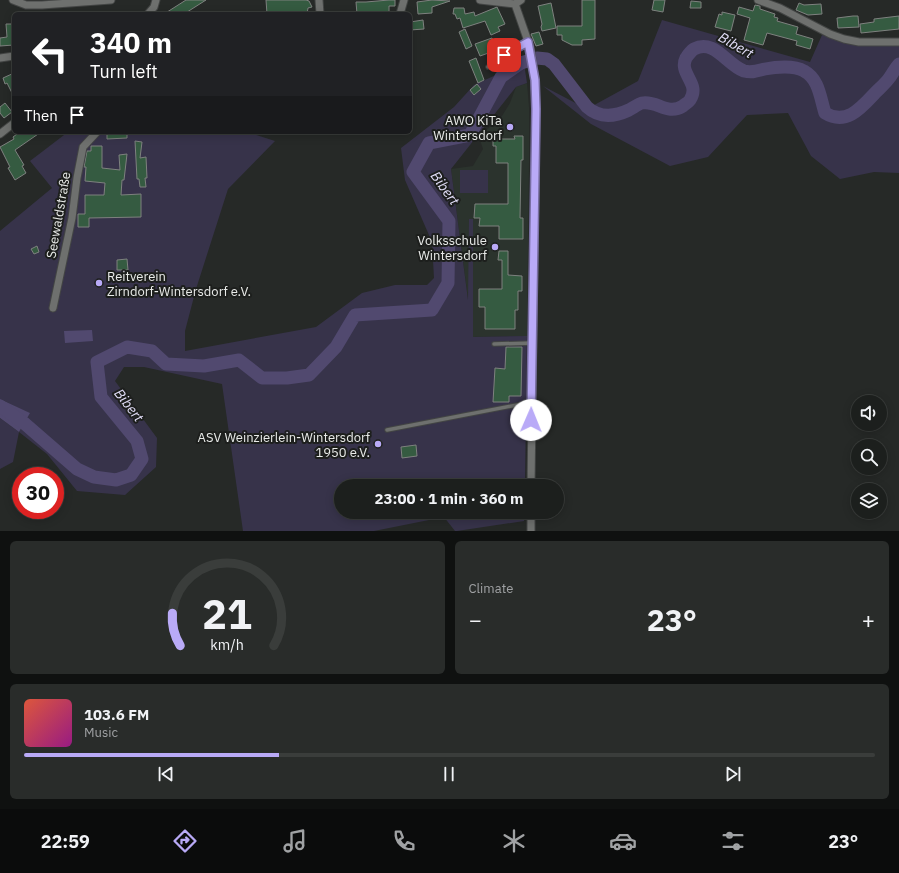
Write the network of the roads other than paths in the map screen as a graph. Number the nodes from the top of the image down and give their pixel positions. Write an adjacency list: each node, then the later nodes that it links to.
1 (13, 0): 2 (street)
2 (111, 0)
3 (156, 0): 9 (street)
4 (319, 0): 10 (street)
5 (404, 0): 11 (street)
6 (480, 0): 8 (street)
7 (758, 0): 12 (street)
8 (518, 2): 13 (street)
9 (150, 12)
10 (320, 12)
11 (401, 12)
12 (899, 42)
13 (529, 45): 16 (lane); 21 (street)
14 (12, 56): 15 (street)
15 (0, 58)
16 (488, 67)
17 (12, 125): 18 (street)
18 (0, 134)
19 (95, 134): 20 (street, Seewaldstraße)
20 (53, 308)
21 (533, 343): 22 (lane); 23 (street)
22 (494, 344)
23 (532, 400): 24 (lane); 25 (street)
24 (387, 430)
25 (531, 479)
26 (531, 519): 27 (street)
27 (531, 531)

